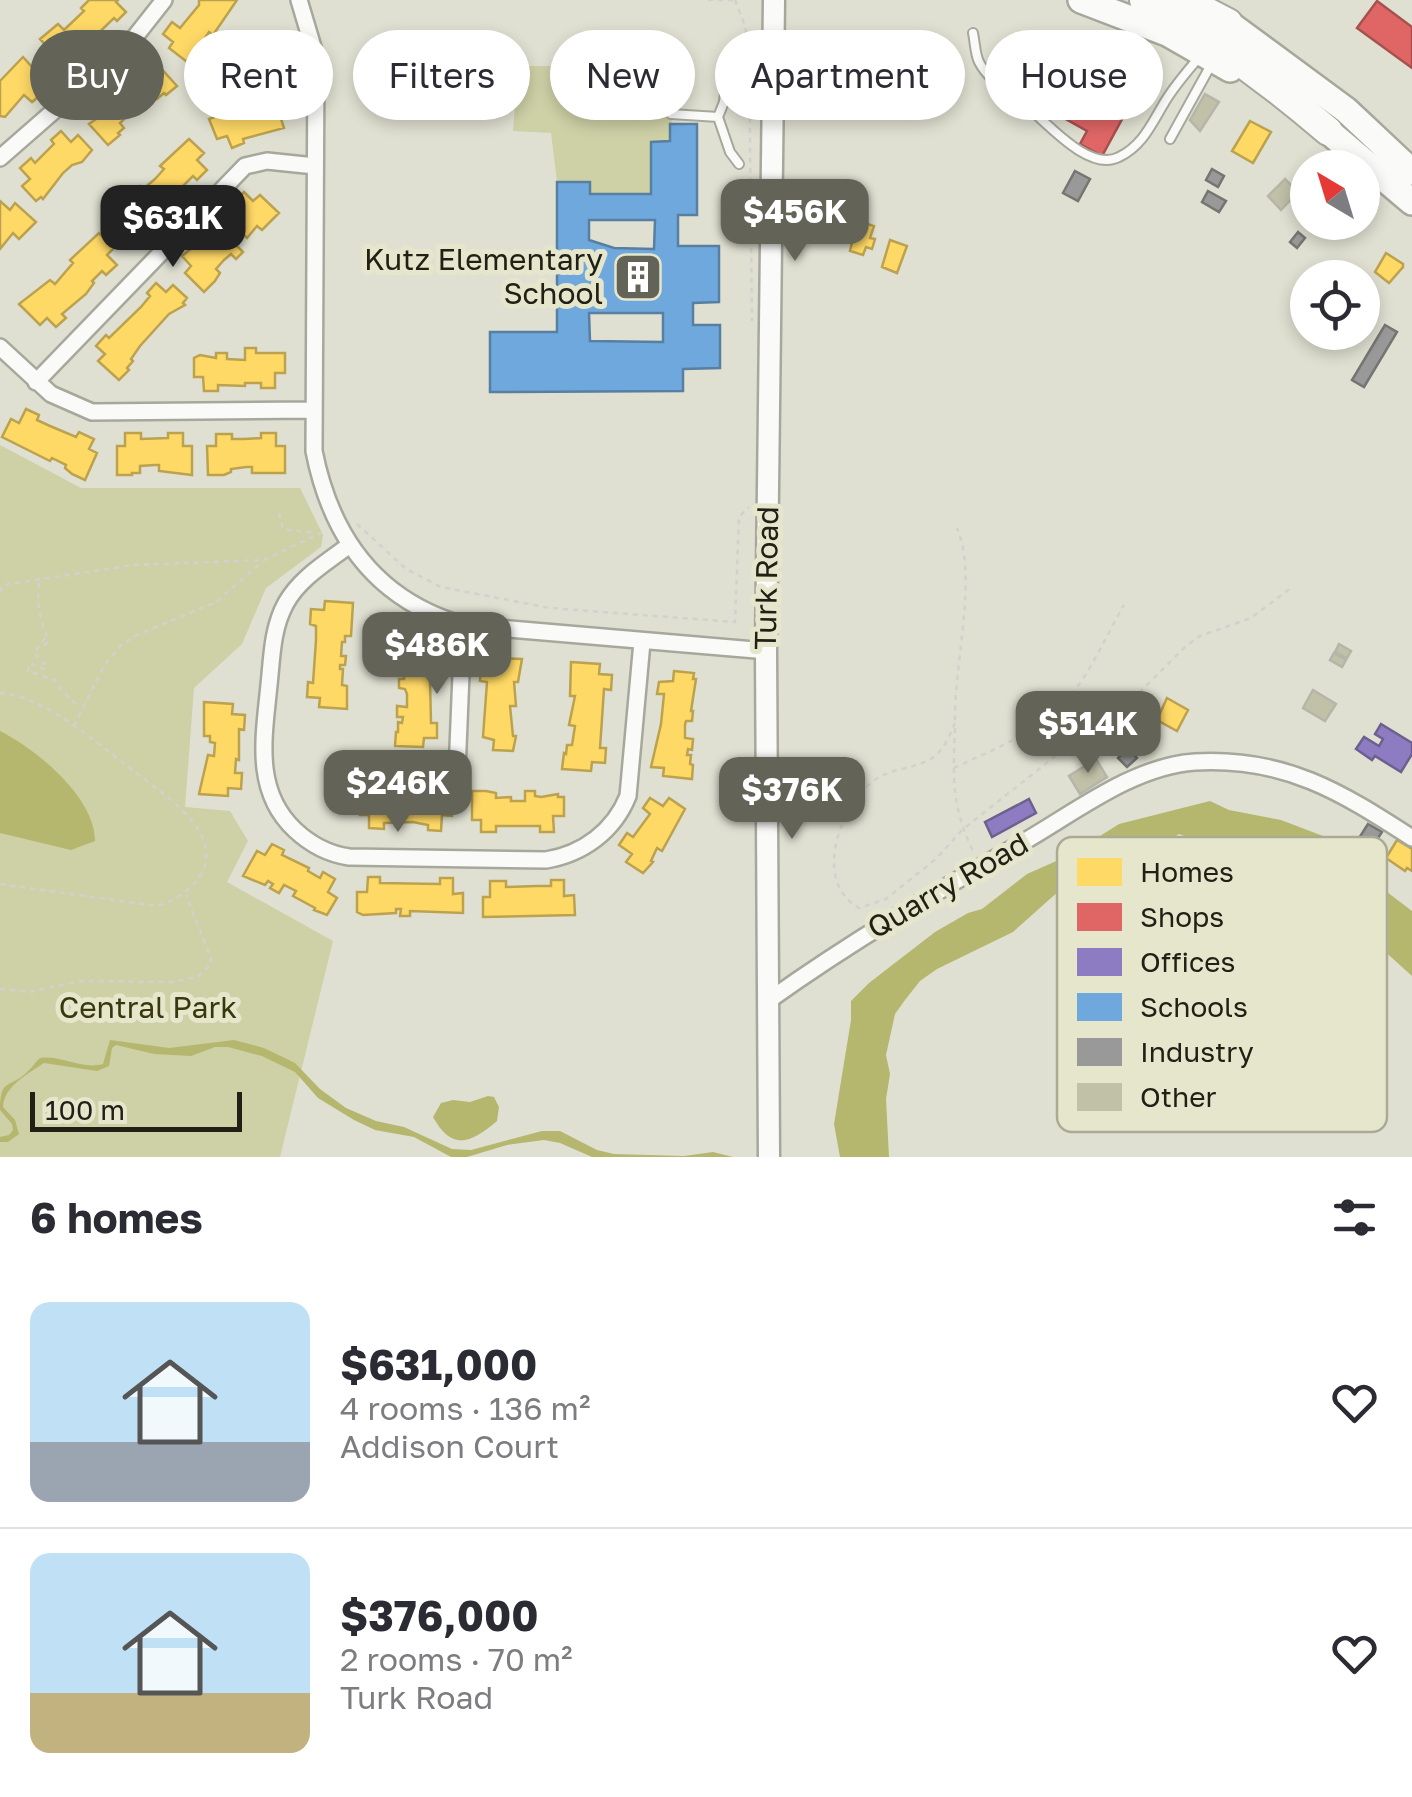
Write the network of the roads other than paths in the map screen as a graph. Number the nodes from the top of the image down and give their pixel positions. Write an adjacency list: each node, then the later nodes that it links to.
1 (164, 0): 14 (street)
2 (298, 0): 16 (street)
3 (774, 0): 25 (street, Turk Road)
4 (1081, 0): 10 (main road)
5 (1144, 0): 12 (highway)
6 (1184, 0): 8 (highway)
7 (1195, 0): 8 (main road)
8 (1228, 23): 17 (main road)
9 (973, 32): 10 (lane)
10 (1208, 56): 12 (main road); 13 (lane)
11 (719, 120): 15 (lane)
12 (1328, 131): 18 (main road)
13 (1170, 139)
14 (0, 158)
15 (739, 164)
16 (315, 166): 20 (street); 21 (street)
17 (1412, 172)
18 (1412, 202)
19 (0, 347): 20 (street)
20 (36, 382): 21 (street)
21 (312, 410): 22 (street)
22 (348, 546): 23 (street); 24 (street)
23 (463, 625): 24 (street); 26 (street)
24 (642, 642): 25 (street)
25 (766, 651): 28 (street, Turk Road)
26 (456, 772)
27 (1412, 838): 28 (street, Quarry Road)
28 (768, 1000): 29 (street, Turk Road)
29 (769, 1157)

